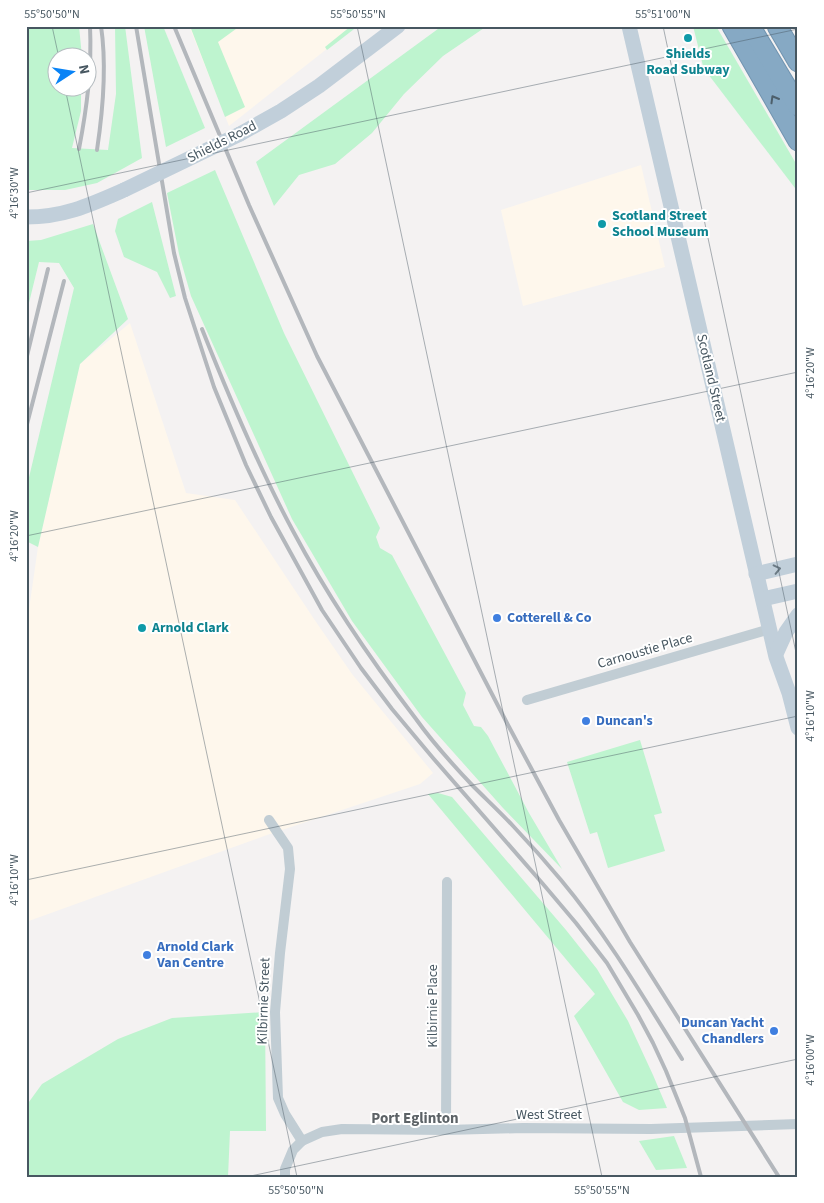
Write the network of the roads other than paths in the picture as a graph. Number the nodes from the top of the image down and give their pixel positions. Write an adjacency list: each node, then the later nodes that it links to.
1 (398, 26): 9 (street, Shields Road, bridge)
2 (629, 26): 11 (street, Scotland Street)
3 (732, 26): 8 (highway, one-way to 3)
4 (750, 26): 7 (highway)
5 (777, 26): 6 (highway)
6 (798, 62)
7 (798, 106)
8 (798, 141)
9 (26, 218)
10 (798, 564): 11 (street, one-way to 10)
11 (756, 574): 13 (street, Scotland Street)
12 (798, 591): 13 (street)
13 (762, 599): 15 (street, Scotland Street)
14 (798, 615): 16 (street)
15 (770, 629): 16 (street, Scotland Street); 18 (street, Carnoustie Place)
16 (776, 654): 17 (street, Scotland Street)
17 (793, 692): 19 (street, Scotland Street)
18 (527, 700)
19 (798, 728)
20 (269, 820): 24 (street, Kilbirnie Street)
21 (447, 882): 23 (street, Kilbirnie Place)
22 (798, 1124): 23 (street, West Street)
23 (446, 1130): 24 (street, West Street)
24 (302, 1141): 25 (street)
25 (285, 1177)

